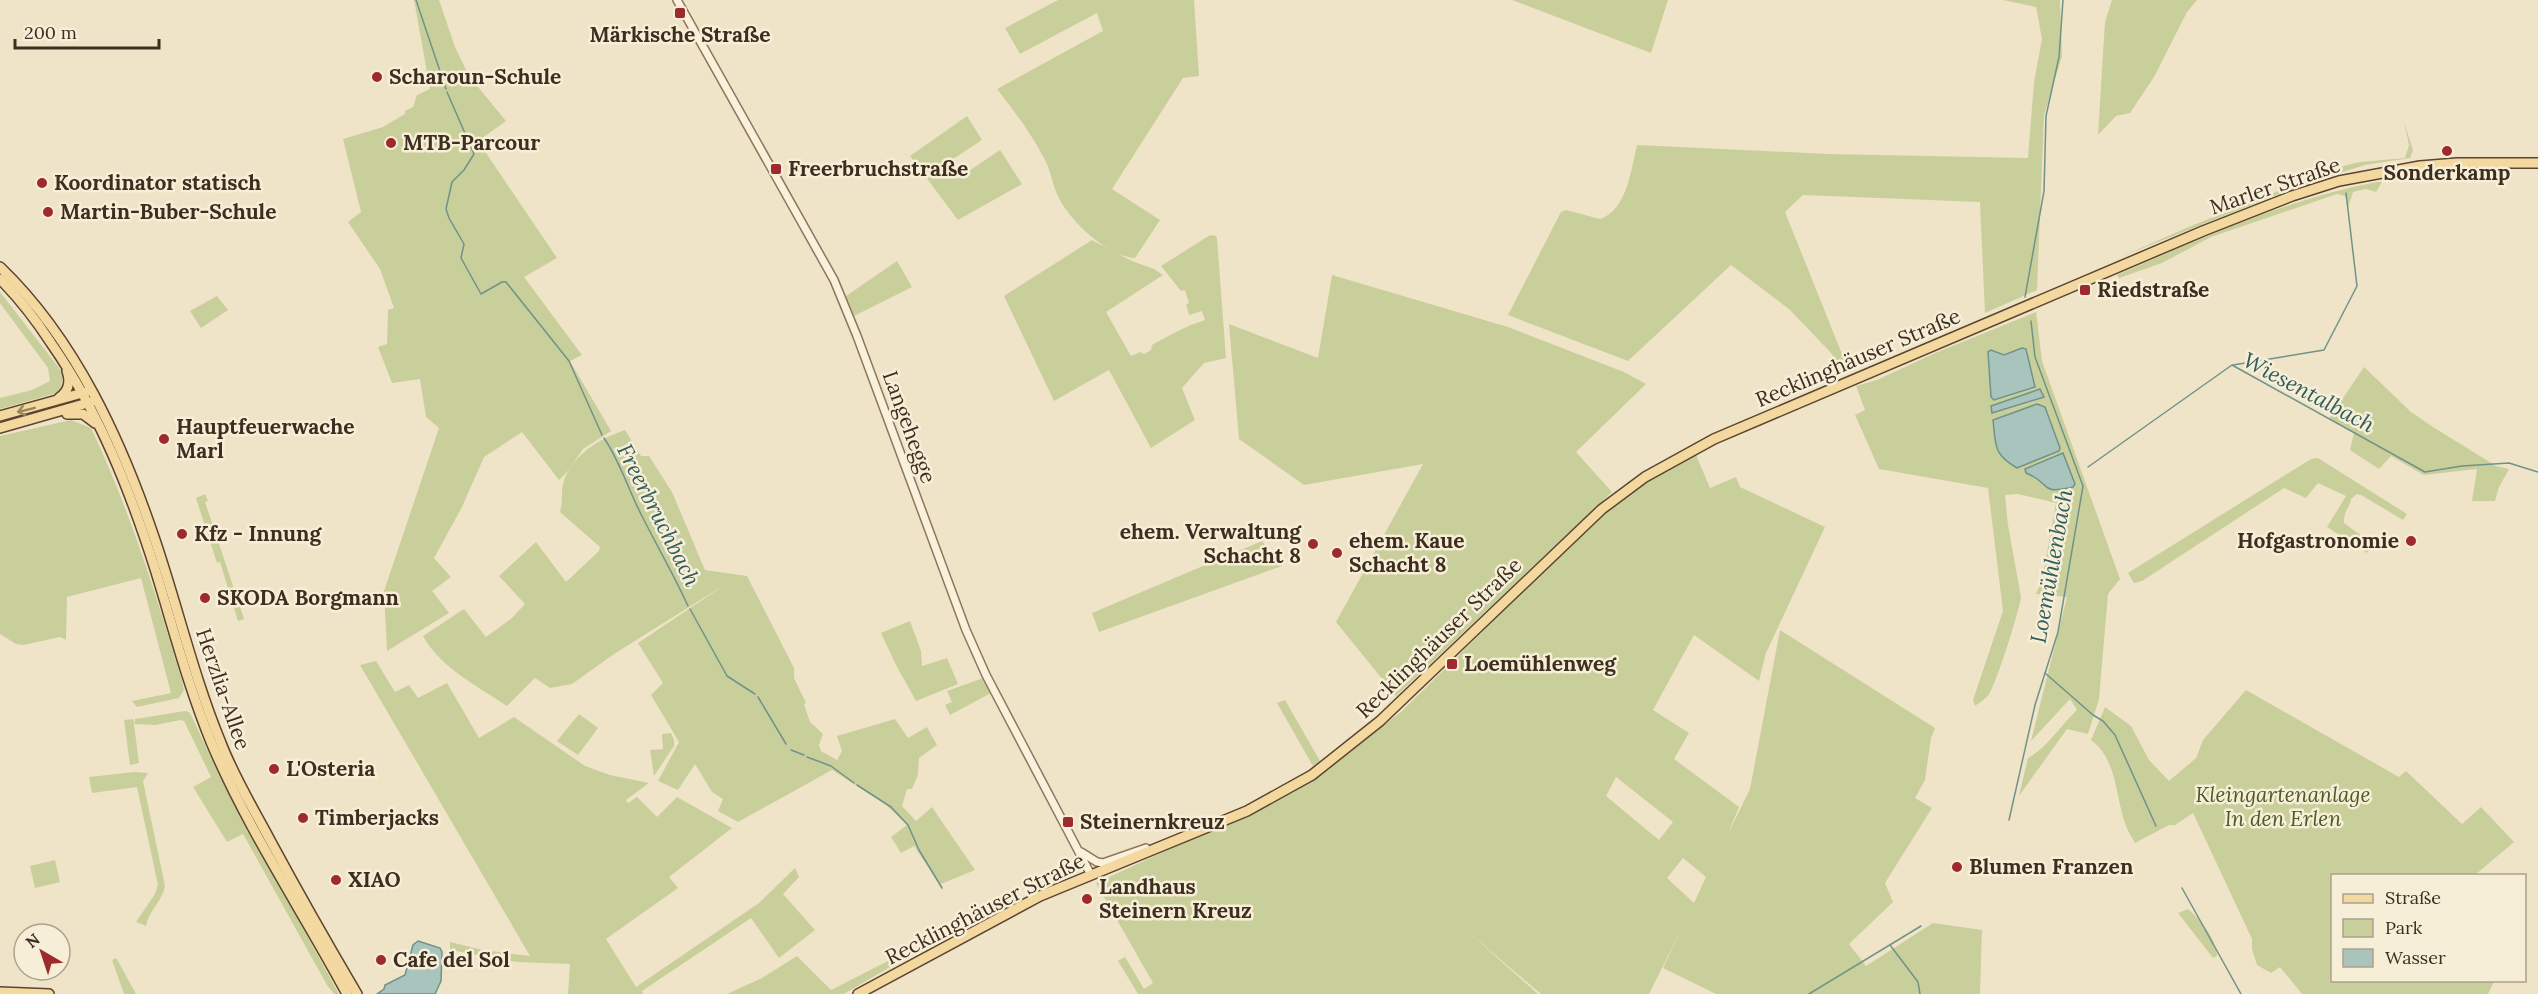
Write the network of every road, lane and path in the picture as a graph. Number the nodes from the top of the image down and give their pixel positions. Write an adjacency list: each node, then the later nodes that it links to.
1 (677, 0): 15 (street, Langehegge)
2 (2538, 163): 5 (main road, Marler Straße)
3 (0, 267): 7 (main road, Herzlia-Allee)
4 (0, 279): 6 (main road, Herzlia-Allee)
5 (2038, 303): 14 (main road, Recklinghäuser Straße)
6 (62, 358): 7 (main road, Herzlia-Allee); 9 (main road)
7 (87, 392): 8 (main road, Herzlia-Allee); 9 (main road)
8 (92, 402): 11 (main road); 12 (main road, Herzlia-Allee); 20 (main road, Herzlia-Allee)
9 (49, 404): 10 (main road, one-way to 10)
10 (0, 416)
11 (34, 420): 12 (main road); 13 (main road)
12 (99, 426): 19 (main road, Herzlia-Allee)
13 (0, 428)
14 (1167, 845): 15 (street); 16 (main road, Recklinghäuser Straße)
15 (1077, 849): 16 (street, Langehegge)
16 (1091, 875): 21 (main road, Recklinghäuser Straße)
17 (0, 992): 18 (main road)
18 (49, 994)
19 (347, 994)
20 (357, 994)
21 (858, 994)

